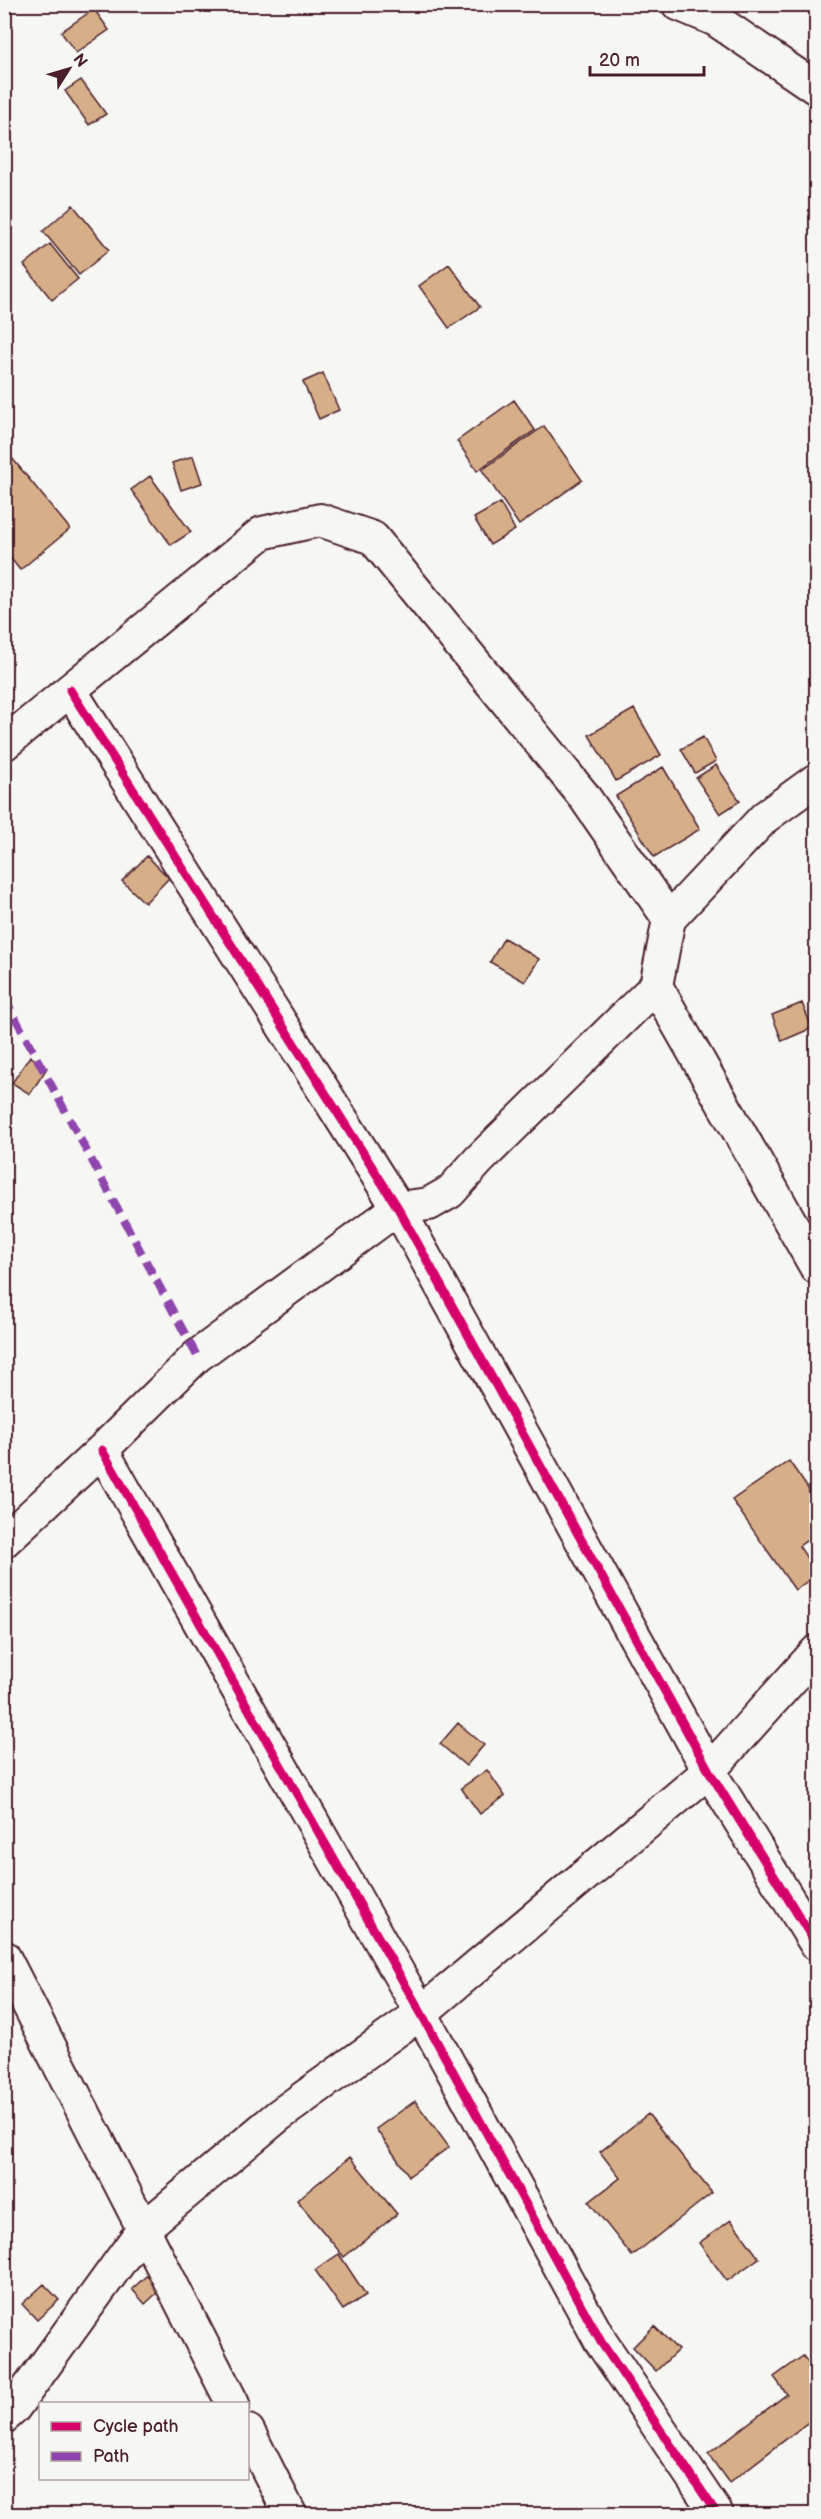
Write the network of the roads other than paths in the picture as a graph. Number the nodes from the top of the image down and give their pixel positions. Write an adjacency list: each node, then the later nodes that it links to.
1 (678, 4): 2 (street)
2 (816, 88)
3 (70, 690): 4 (street); 6 (street); 8 (street)
4 (4, 744)
5 (816, 780): 6 (street)
6 (669, 919): 7 (street)
7 (656, 986): 8 (street); 9 (street)
8 (398, 1208): 10 (street); 13 (street)
9 (816, 1267)
10 (102, 1450): 11 (street); 16 (street)
11 (4, 1541)
12 (816, 1652): 13 (street)
13 (710, 1771): 14 (street); 16 (street)
14 (816, 1944)
15 (4, 1958): 17 (street)
16 (421, 2013): 17 (street); 22 (street)
17 (144, 2228): 18 (street); 19 (street)
18 (232, 2402)
19 (4, 2417)
20 (249, 2433): 21 (street)
21 (290, 2514)
22 (717, 2514)

